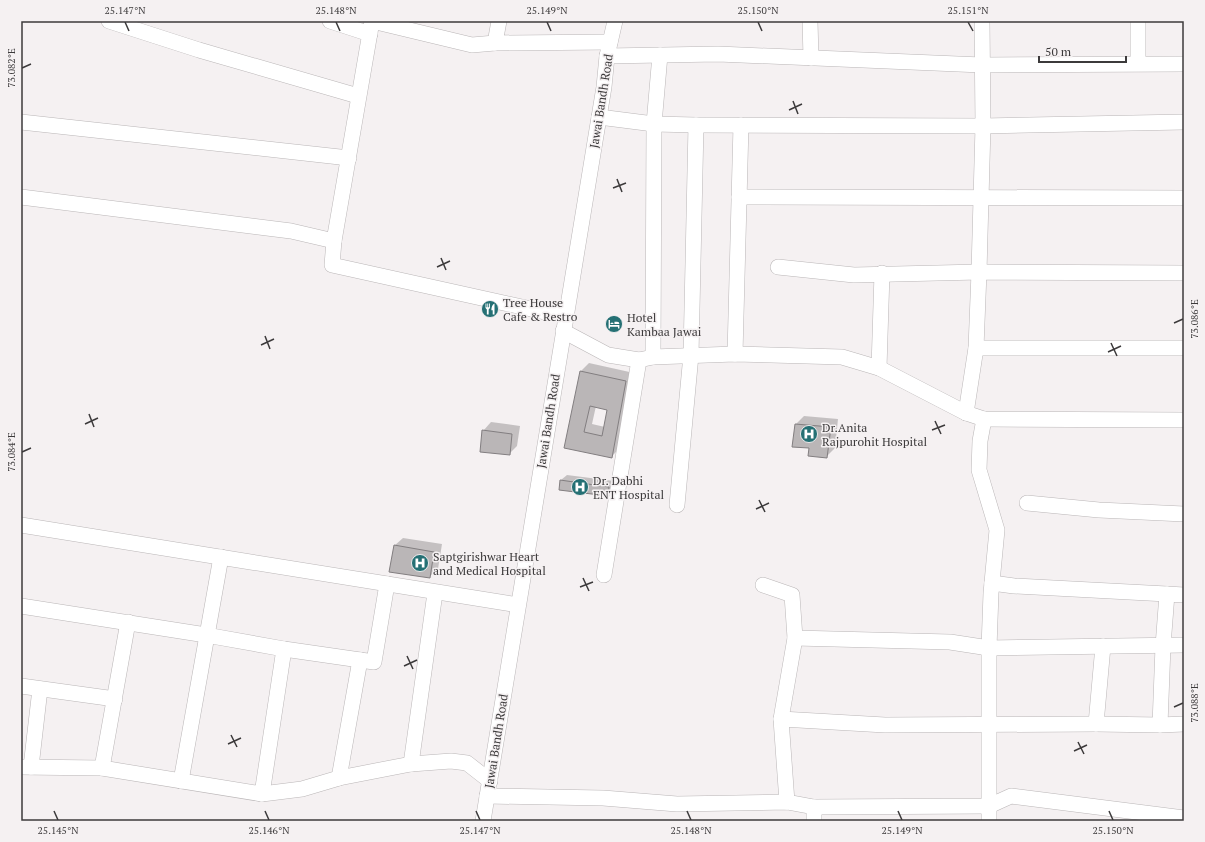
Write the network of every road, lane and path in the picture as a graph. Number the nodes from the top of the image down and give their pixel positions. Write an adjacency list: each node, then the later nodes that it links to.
1 (109, 21): 16 (street)
2 (330, 21): 8 (street)
3 (499, 21): 9 (street)
4 (615, 21): 10 (street, Jawai Bandh Road)
5 (810, 21): 12 (street)
6 (982, 21): 15 (street)
7 (1138, 21): 13 (street)
8 (371, 25): 9 (street); 16 (street)
9 (495, 44): 10 (street)
10 (608, 49): 11 (street); 17 (street, Jawai Bandh Road)
11 (660, 55): 12 (street); 20 (street)
12 (811, 58): 15 (street)
13 (1138, 63): 14 (street); 15 (street)
14 (1184, 64)
15 (982, 65): 23 (street)
16 (358, 96): 24 (street)
17 (599, 117): 20 (street); 34 (street, Jawai Bandh Road)
18 (21, 122): 24 (street)
19 (1184, 122): 23 (street)
20 (654, 124): 21 (street); 40 (street)
21 (696, 125): 22 (street); 39 (street)
22 (741, 125): 23 (street); 25 (street)
23 (983, 126): 27 (street)
24 (349, 158): 29 (street)
25 (739, 197): 27 (street); 38 (street)
26 (21, 198): 29 (street)
27 (981, 198): 28 (street); 31 (street)
28 (1184, 198)
29 (334, 241): 34 (street)
30 (778, 267): 33 (street)
31 (980, 272): 32 (street); 33 (street); 36 (street)
32 (1184, 273)
33 (882, 274): 41 (street)
34 (566, 315): 35 (street, Jawai Bandh Road)
35 (563, 331): 40 (street); 57 (street, Jawai Bandh Road)
36 (976, 348): 37 (street); 42 (street)
37 (1184, 348)
38 (735, 354): 39 (street); 41 (street)
39 (691, 356): 40 (street); 46 (street)
40 (646, 358): 50 (street)
41 (879, 368): 42 (street)
42 (966, 413): 43 (street)
43 (984, 419): 44 (street); 51 (street)
44 (1184, 420)
45 (1027, 503): 47 (street)
46 (677, 505)
47 (1184, 514)
48 (21, 524): 49 (street)
49 (221, 557): 52 (street); 60 (street)
50 (604, 575)
51 (992, 583): 55 (street); 65 (street)
52 (387, 584): 54 (street); 67 (street)
53 (763, 585): 61 (street)
54 (435, 593): 57 (street); 76 (street)
55 (1167, 594): 56 (street); 64 (street)
56 (1184, 595)
57 (518, 605): 81 (street, Jawai Bandh Road)
58 (21, 606): 59 (street)
59 (128, 622): 60 (street); 70 (street)
60 (206, 635): 66 (street); 80 (street)
61 (795, 638): 65 (street); 71 (street)
62 (1184, 645): 64 (street)
63 (1103, 646): 64 (street); 65 (street); 73 (street)
64 (1163, 646): 75 (street)
65 (989, 648): 72 (street)
66 (284, 649): 67 (street); 82 (street)
67 (360, 660): 79 (street)
68 (21, 686): 69 (street)
69 (40, 689): 70 (street); 77 (street)
70 (115, 699): 78 (street)
71 (781, 719): 72 (street); 83 (street)
72 (989, 724): 73 (street); 84 (street)
73 (1096, 724): 75 (street)
74 (1184, 724): 75 (street)
75 (1160, 725)
76 (411, 764): 79 (street); 81 (street)
77 (26, 767): 78 (street)
78 (102, 768): 80 (street)
79 (340, 778): 82 (street)
80 (180, 781): 82 (street)
81 (488, 788): 83 (street); 87 (street, Jawai Bandh Road)
82 (262, 794)
83 (787, 802): 85 (street)
84 (989, 806): 85 (street); 86 (street); 88 (street)
85 (814, 814)
86 (1184, 818)
87 (483, 821)
88 (989, 821)

